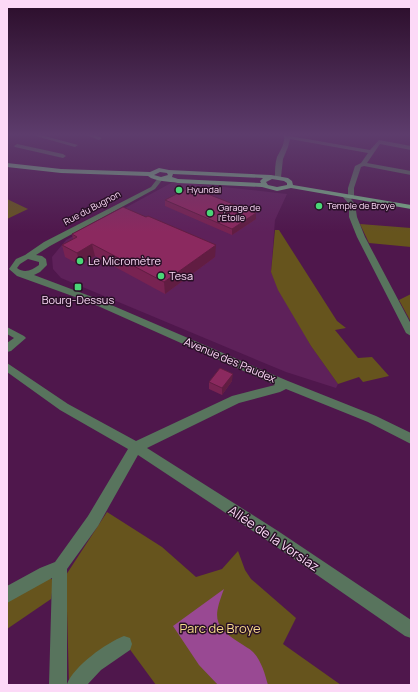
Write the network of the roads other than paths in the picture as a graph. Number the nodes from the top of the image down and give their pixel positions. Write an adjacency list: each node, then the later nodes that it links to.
1 (28, 167): 6 (main road)
2 (279, 167): 8 (street)
3 (357, 167): 11 (street)
4 (381, 167): 5 (street)
5 (411, 173)
6 (151, 174): 7 (main road); 7 (main road)
7 (165, 176): 8 (main road); 9 (main road); 14 (street, Rue du Bugnon)
8 (275, 177): 9 (main road); 10 (main road)
9 (264, 185): 10 (main road)
10 (290, 186): 11 (main road)
11 (349, 199): 12 (street); 23 (street)
12 (362, 199): 13 (main road)
13 (411, 207)
14 (53, 242): 15 (street, Rue du Bugnon); 18 (street)
15 (28, 257): 16 (street, Rue du Bugnon); 18 (street)
16 (18, 261): 17 (street, Rue du Bugnon); 20 (street)
17 (7, 264)
18 (41, 265): 20 (street); 21 (street)
19 (7, 273): 20 (street)
20 (20, 273): 21 (street, Avenue des Paudex)
21 (49, 282): 26 (street, Avenue des Paudex)
22 (7, 330): 24 (street)
23 (411, 334)
24 (7, 348)
25 (7, 367): 28 (street, Allée de la Vorsiaz)
26 (284, 384): 27 (street, Avenue des Paudex); 28 (street)
27 (411, 439)
28 (136, 447): 29 (street); 31 (street, Allée de la Vorsiaz)
29 (60, 567): 30 (street); 33 (street)
30 (7, 595)
31 (411, 630)
32 (124, 644): 34 (street)
33 (58, 685)
34 (75, 685)

